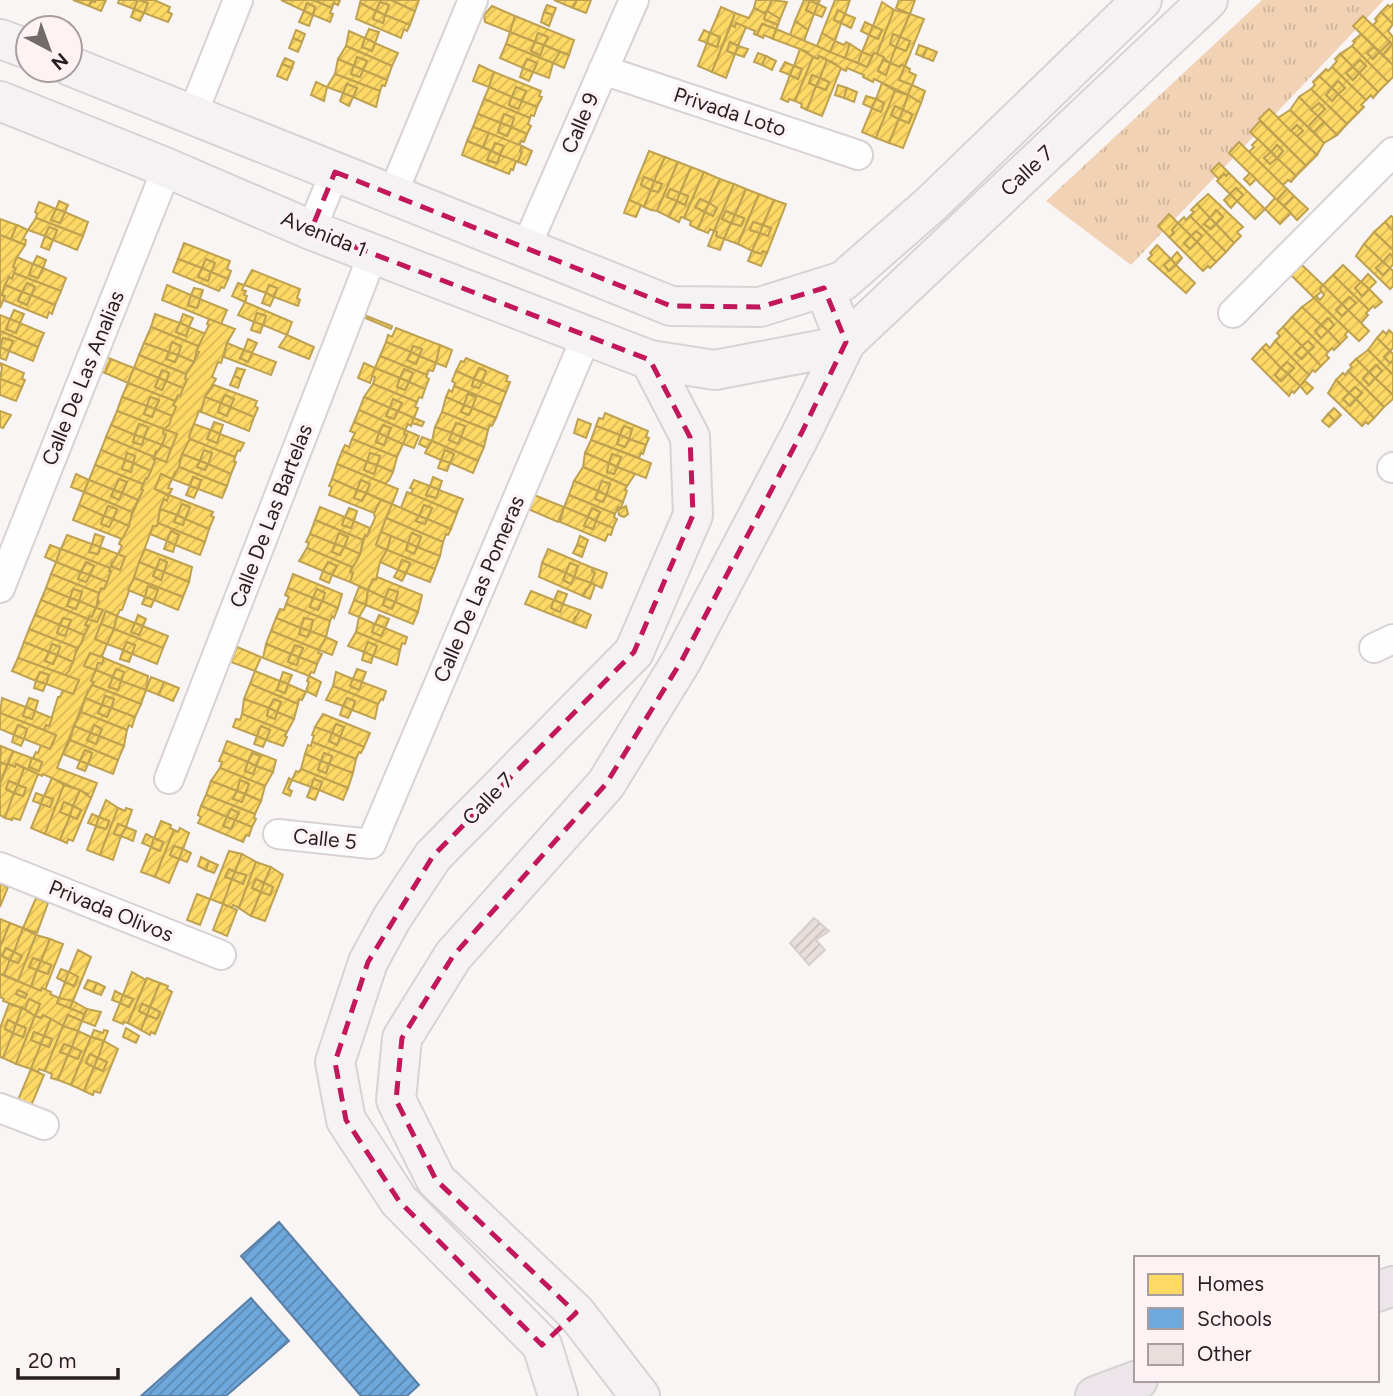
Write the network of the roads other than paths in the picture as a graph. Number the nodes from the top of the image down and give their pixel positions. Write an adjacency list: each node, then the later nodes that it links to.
1 (238, 0): 9 (street)
2 (472, 0): 14 (street)
3 (634, 0): 7 (street, Calle 9)
4 (1142, 0): 18 (main road, Calle 7)
5 (1208, 0): 21 (main road, Calle 7)
6 (84, 70): 9 (main road)
7 (603, 70): 11 (street, Privada Loto); 16 (street, Calle 9)
8 (0, 101): 12 (main road, Avenida 1)
9 (193, 113): 13 (main road)
10 (1393, 152): 19 (street)
11 (858, 155)
12 (167, 168): 15 (main road, Avenida 1); 23 (street, Calle De Las Analias)
13 (335, 172): 14 (main road); 15 (street)
14 (393, 193): 16 (main road)
15 (311, 230): 17 (main road, Avenida 1)
16 (526, 247): 18 (main road, Calle 7)
17 (373, 254): 20 (main road, Avenida 1); 24 (street, Calle De Las Bartelas)
18 (824, 288): 21 (main road)
19 (1233, 313)
20 (587, 335): 22 (main road, Avenida 1); 26 (street, Calle De Las Pomeras)
21 (846, 342): 22 (main road, Calle 7); 31 (main road, Calle 7)
22 (650, 360): 32 (main road, Calle 7)
23 (0, 588)
24 (169, 779)
25 (278, 834): 26 (street, Calle 5)
26 (371, 844)
27 (0, 867): 28 (street, Privada Olivos)
28 (221, 955)
29 (0, 1108): 30 (street)
30 (44, 1125)
31 (576, 1312): 32 (street); 35 (main road, Calle 7)
32 (542, 1345): 34 (main road, Calle 7)
33 (1134, 1381): 36 (main road)
34 (558, 1396)
35 (640, 1396)
36 (1095, 1396)

